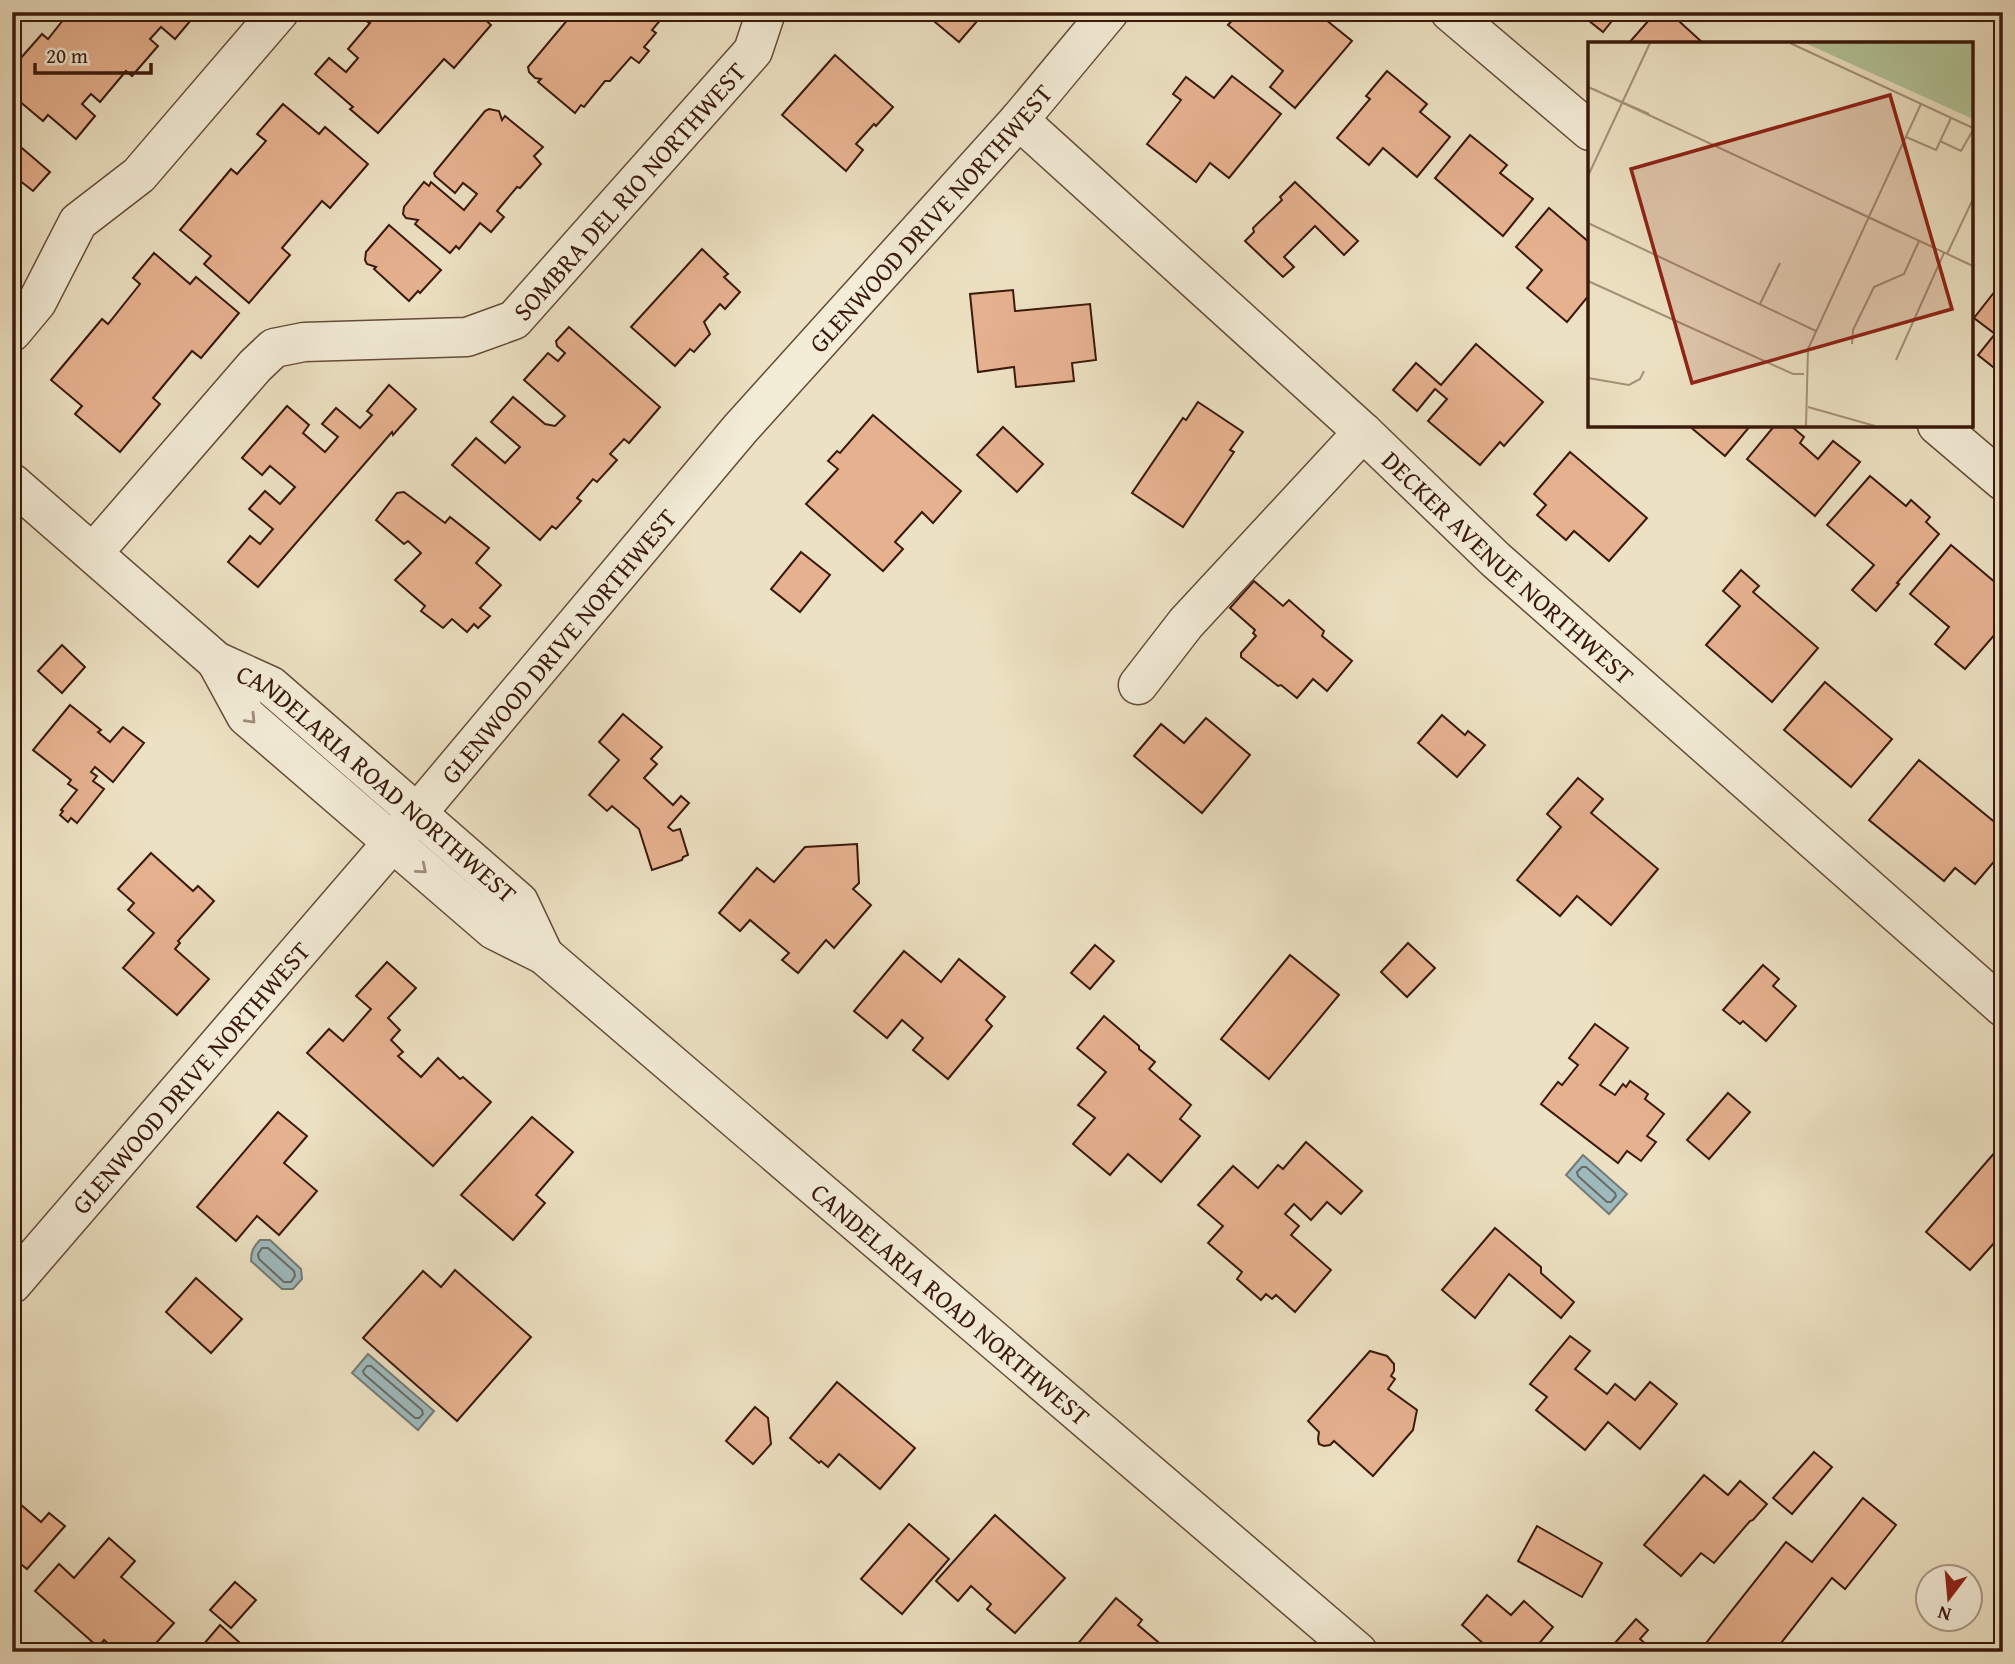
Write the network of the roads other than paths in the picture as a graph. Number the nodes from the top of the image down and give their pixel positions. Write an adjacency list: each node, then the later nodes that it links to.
1 (279, 12): 7 (street)
2 (766, 12): 12 (street, SOMBRA DEL RIO NORTHWEST)
3 (1109, 12): 5 (street, GLENWOOD DRIVE NORTHWEST)
4 (1450, 12): 6 (street)
5 (1019, 120): 9 (street, DECKER AVENUE NORTHWEST); 15 (street, GLENWOOD DRIVE NORTHWEST)
6 (1588, 129)
7 (12, 331)
8 (1939, 427): 10 (street)
9 (1363, 432): 14 (street); 18 (street, DECKER AVENUE NORTHWEST)
10 (2003, 481)
11 (12, 483): 12 (street, CANDELARIA ROAD NORTHWEST)
12 (93, 553): 13 (street, CANDELARIA ROAD NORTHWEST)
13 (216, 661): 15 (street, CANDELARIA ROAD NORTHWEST); 16 (street, CANDELARIA ROAD NORTHWEST, one-way to 16)
14 (1138, 685)
15 (418, 812): 16 (street, GLENWOOD DRIVE NORTHWEST); 17 (street, CANDELARIA ROAD NORTHWEST)
16 (392, 843): 17 (street, CANDELARIA ROAD NORTHWEST, one-way to 17); 19 (street, GLENWOOD DRIVE NORTHWEST)
17 (544, 956): 20 (street, CANDELARIA ROAD NORTHWEST)
18 (2003, 1007)
19 (12, 1284)
20 (1358, 1652)

